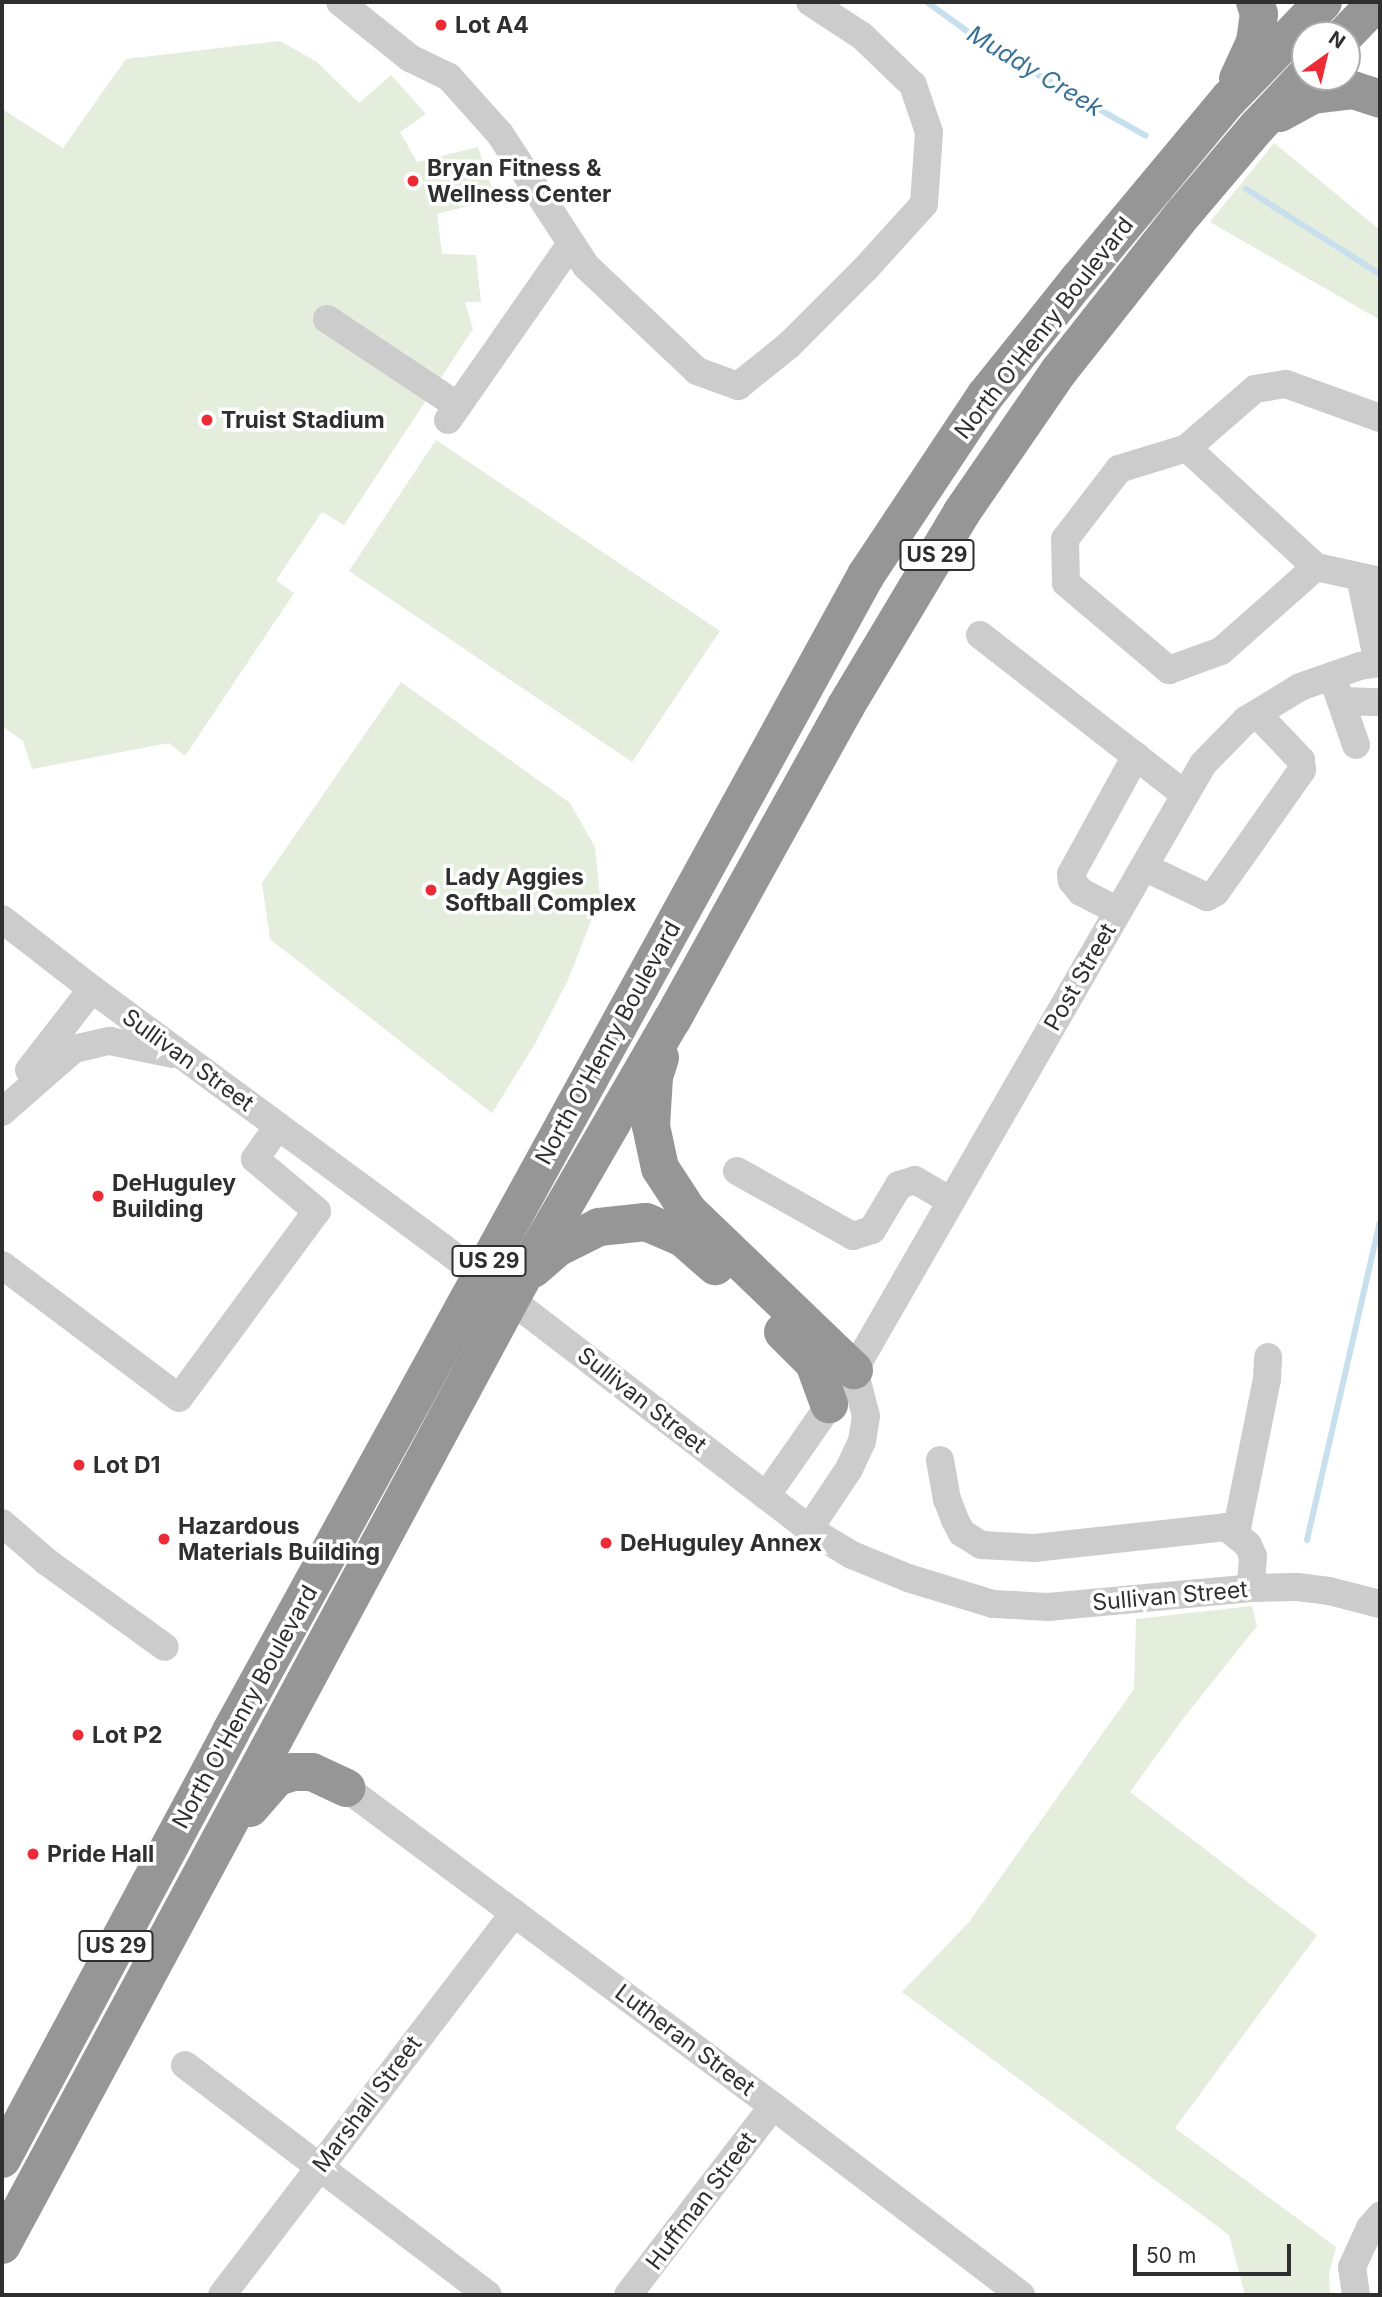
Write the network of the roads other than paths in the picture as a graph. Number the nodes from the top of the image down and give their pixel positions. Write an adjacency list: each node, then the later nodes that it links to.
1 (340, 2): 11 (street)
2 (810, 2): 11 (street)
3 (1255, 2): 8 (highway)
4 (1323, 2): 8 (highway, North O'Henry Boulevard / US 29)
5 (1377, 2): 6 (highway)
6 (1359, 21)
7 (1291, 91): 10 (highway, North O'Henry Boulevard / US 29)
8 (1229, 99): 55 (highway, North O'Henry Boulevard / US 29)
9 (1380, 99): 10 (highway)
10 (1256, 127): 29 (highway, North O'Henry Boulevard / US 29)
11 (571, 244): 12 (street)
12 (327, 319)
13 (1380, 418): 14 (street)
14 (1187, 448): 15 (street); 15 (street)
15 (1316, 567): 16 (street)
16 (1370, 579): 18 (street)
17 (979, 635): 23 (street)
18 (1379, 663): 19 (street, Post Street)
19 (1337, 689): 20 (street); 21 (street, Post Street); 22 (street)
20 (1380, 702)
21 (1257, 714): 24 (street, Post Street); 25 (street)
22 (1356, 745)
23 (1136, 756): 24 (street); 26 (street)
24 (1184, 794): 25 (street, Post Street)
25 (1144, 867): 26 (street, Post Street)
26 (1118, 911): 35 (street, Post Street)
27 (2, 919): 28 (street, Sullivan Street)
28 (92, 989): 30 (street, Sullivan Street); 31 (street)
29 (672, 1020): 37 (highway, North O'Henry Boulevard / US 29); 39 (highway)
30 (186, 1058): 32 (street); 33 (street, Sullivan Street)
31 (2, 1106)
32 (2, 1112)
33 (278, 1126): 36 (street); 42 (street, Sullivan Street)
34 (737, 1171): 35 (street)
35 (951, 1201): 39 (street, Post Street)
36 (2, 1265)
37 (521, 1280): 40 (highway); 49 (highway, North O'Henry Boulevard / US 29)
38 (1268, 1357): 45 (street)
39 (854, 1370): 40 (street, Post Street); 44 (street)
40 (829, 1404): 42 (street, Post Street)
41 (940, 1460): 45 (street)
42 (766, 1496): 44 (street, Sullivan Street)
43 (2, 1522): 48 (street)
44 (809, 1529): 46 (street, Sullivan Street)
45 (1236, 1533): 46 (street)
46 (1251, 1588): 47 (street, Sullivan Street)
47 (1380, 1604)
48 (165, 1647)
49 (304, 1688): 50 (highway); 51 (highway, North O'Henry Boulevard / US 29)
50 (346, 1788): 51 (highway); 52 (street, Lutheran Street)
51 (227, 1827): 58 (highway, North O'Henry Boulevard / US 29)
52 (514, 1913): 54 (street, Lutheran Street); 56 (street, Marshall Street)
53 (185, 2065): 56 (street)
54 (773, 2106): 61 (street, Huffman Street); 62 (street, Lutheran Street)
55 (2, 2159)
56 (319, 2166): 59 (street, Marshall Street); 60 (street)
57 (1380, 2216): 63 (street)
58 (2, 2245)
59 (222, 2295)
60 (488, 2295)
61 (628, 2295)
62 (1021, 2295)
63 (1356, 2295)

